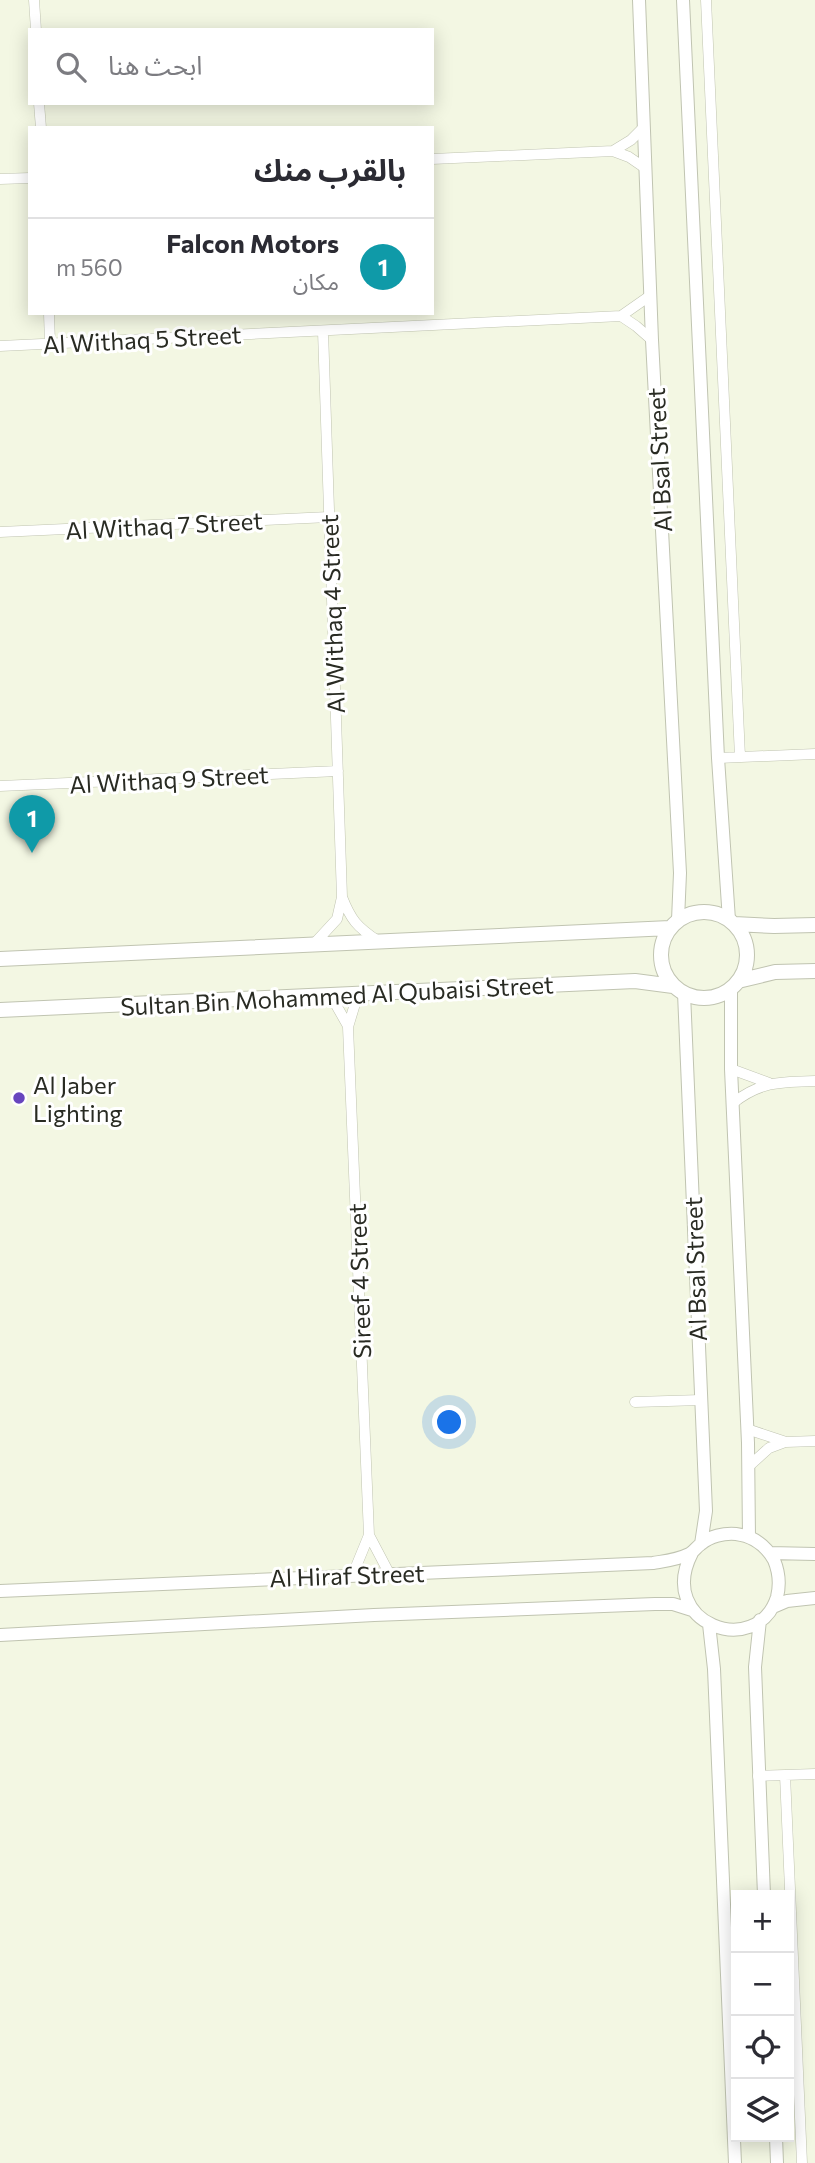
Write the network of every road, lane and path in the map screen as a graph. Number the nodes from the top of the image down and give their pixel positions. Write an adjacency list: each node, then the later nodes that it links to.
1 (34, 0): 5 (street)
2 (639, 0): 8 (street, Al Bsal Street)
3 (683, 0): 25 (street, Al Bsal Street)
4 (706, 0): 24 (street)
5 (36, 28)
6 (40, 105): 7 (street)
7 (41, 126)
8 (644, 127): 9 (street); 11 (street, Al Bsal Street)
9 (613, 151): 10 (street); 11 (street)
10 (434, 159)
11 (645, 168): 14 (street, Al Bsal Street)
12 (28, 178): 13 (street)
13 (0, 179)
14 (650, 295): 16 (street); 18 (street, Al Bsal Street)
15 (49, 315): 19 (street)
16 (621, 316): 17 (street, Al Withaq 5 Street); 18 (street)
17 (323, 331): 19 (street, Al Withaq 5 Street); 21 (street, Al Withaq 4 Street)
18 (652, 340): 30 (street, Al Bsal Street)
19 (50, 344): 20 (street, Al Withaq 5 Street)
20 (0, 346)
21 (329, 517): 22 (street, Al Withaq 7 Street); 26 (street, Al Withaq 4 Street)
22 (0, 532)
23 (815, 754): 24 (street)
24 (740, 757): 25 (street)
25 (718, 758): 29 (street, Al Bsal Street)
26 (338, 771): 27 (street, Al Withaq 9 Street); 28 (street, Al Withaq 4 Street)
27 (0, 786)
28 (342, 897): 32 (street, Al Withaq 4 Street); 33 (street, Al Withaq 4 Street)
29 (731, 922): 30 (main road); 31 (main road); 36 (main road)
30 (674, 924): 32 (main road, Sultan Bin Mohammed Al Qubaisi Street); 37 (main road)
31 (815, 925)
32 (380, 942): 33 (main road, Sultan Bin Mohammed Al Qubaisi Street)
33 (312, 945): 34 (main road, Sultan Bin Mohammed Al Qubaisi Street)
34 (0, 959)
35 (815, 971): 36 (main road)
36 (734, 984): 37 (main road); 42 (street, Al Bsal Street)
37 (679, 989): 38 (main road, Sultan Bin Mohammed Al Qubaisi Street); 46 (street, Al Bsal Street)
38 (358, 994): 39 (main road, Sultan Bin Mohammed Al Qubaisi Street); 41 (street, Sireef 4 Street)
39 (331, 996): 40 (main road, Sultan Bin Mohammed Al Qubaisi Street); 41 (street, Sireef 4 Street)
40 (0, 1010)
41 (348, 1027): 52 (street, Sireef 4 Street)
42 (731, 1069): 44 (street); 45 (street, Al Bsal Street)
43 (815, 1081): 44 (street)
44 (769, 1083): 45 (street)
45 (733, 1103): 48 (street, Al Bsal Street)
46 (701, 1400): 47 (street); 54 (street, Al Bsal Street)
47 (635, 1402)
48 (747, 1429): 50 (street); 51 (street, Al Bsal Street)
49 (815, 1441): 50 (street)
50 (786, 1442): 51 (street)
51 (748, 1467): 53 (street, Al Bsal Street)
52 (369, 1535): 57 (street, Sireef 4 Street); 58 (street, Sireef 4 Street)
53 (749, 1537): 54 (street); 55 (street)
54 (696, 1549): 57 (street, Al Hiraf Street); 62 (street)
55 (770, 1553): 56 (street); 61 (street)
56 (815, 1554)
57 (389, 1573): 58 (street, Al Hiraf Street)
58 (353, 1574): 59 (street, Al Hiraf Street)
59 (0, 1591)
60 (815, 1598): 61 (street)
61 (773, 1607): 63 (street)
62 (692, 1610): 64 (street); 65 (street, Al Hiraf Street)
63 (760, 1620): 64 (street); 68 (street)
64 (709, 1624): 71 (street)
65 (0, 1635)
66 (815, 1774): 67 (street)
67 (785, 1775): 68 (street); 73 (street)
68 (758, 1776): 69 (street)
69 (764, 1890)
70 (776, 2142): 72 (street)
71 (735, 2163)
72 (777, 2163)
73 (802, 2163)

